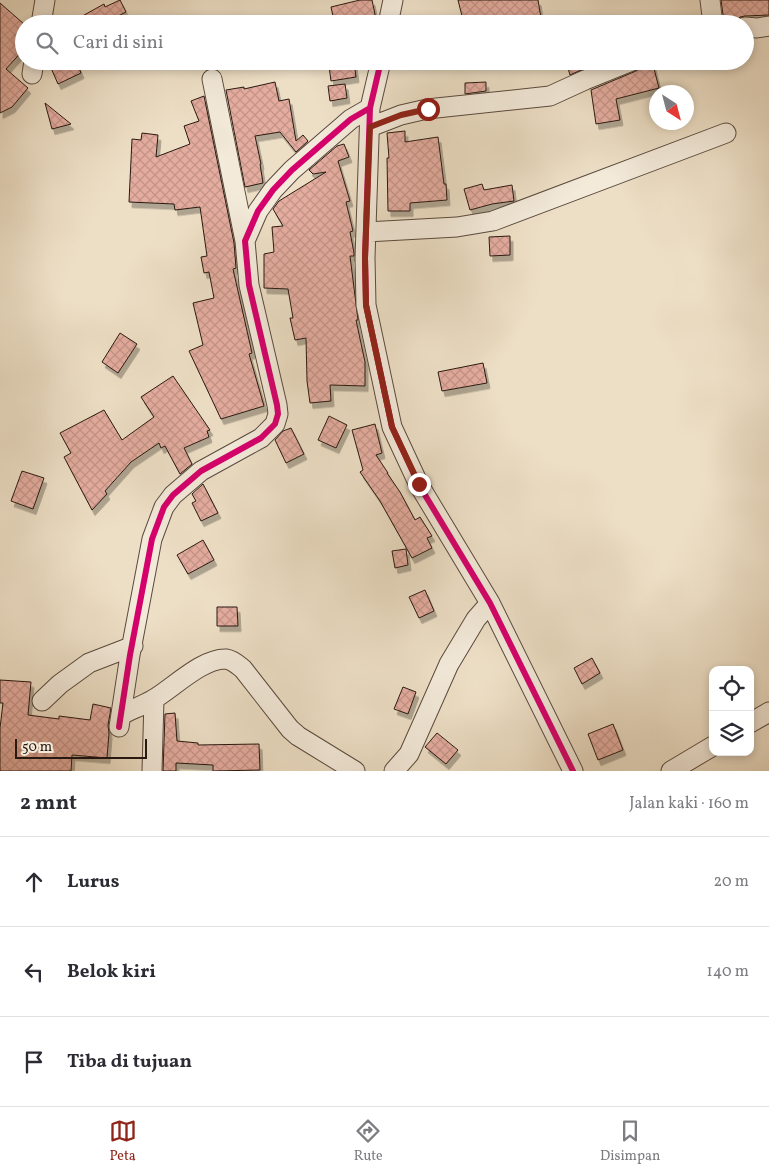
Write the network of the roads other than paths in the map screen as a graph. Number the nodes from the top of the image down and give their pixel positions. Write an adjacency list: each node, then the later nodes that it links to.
1 (45, 0): 4 (street)
2 (393, 0): 5 (street)
3 (710, 0): 6 (street)
4 (42, 15)
5 (390, 15)
6 (711, 15)
7 (769, 26): 8 (street)
8 (754, 28)
9 (379, 70): 12 (street)
10 (610, 70): 13 (street)
11 (212, 80): 16 (street)
12 (370, 108): 13 (street); 16 (street)
13 (370, 127): 15 (street)
14 (726, 133): 15 (street)
15 (366, 232): 17 (street)
16 (245, 241): 18 (street)
17 (490, 603): 26 (street); 27 (street)
18 (133, 646): 19 (street); 20 (street)
19 (154, 699): 24 (street); 25 (street)
20 (42, 700)
21 (769, 712): 22 (street)
22 (754, 721)
23 (709, 748): 28 (street)
24 (152, 771)
25 (355, 771)
26 (394, 771)
27 (573, 771)
28 (672, 771)

